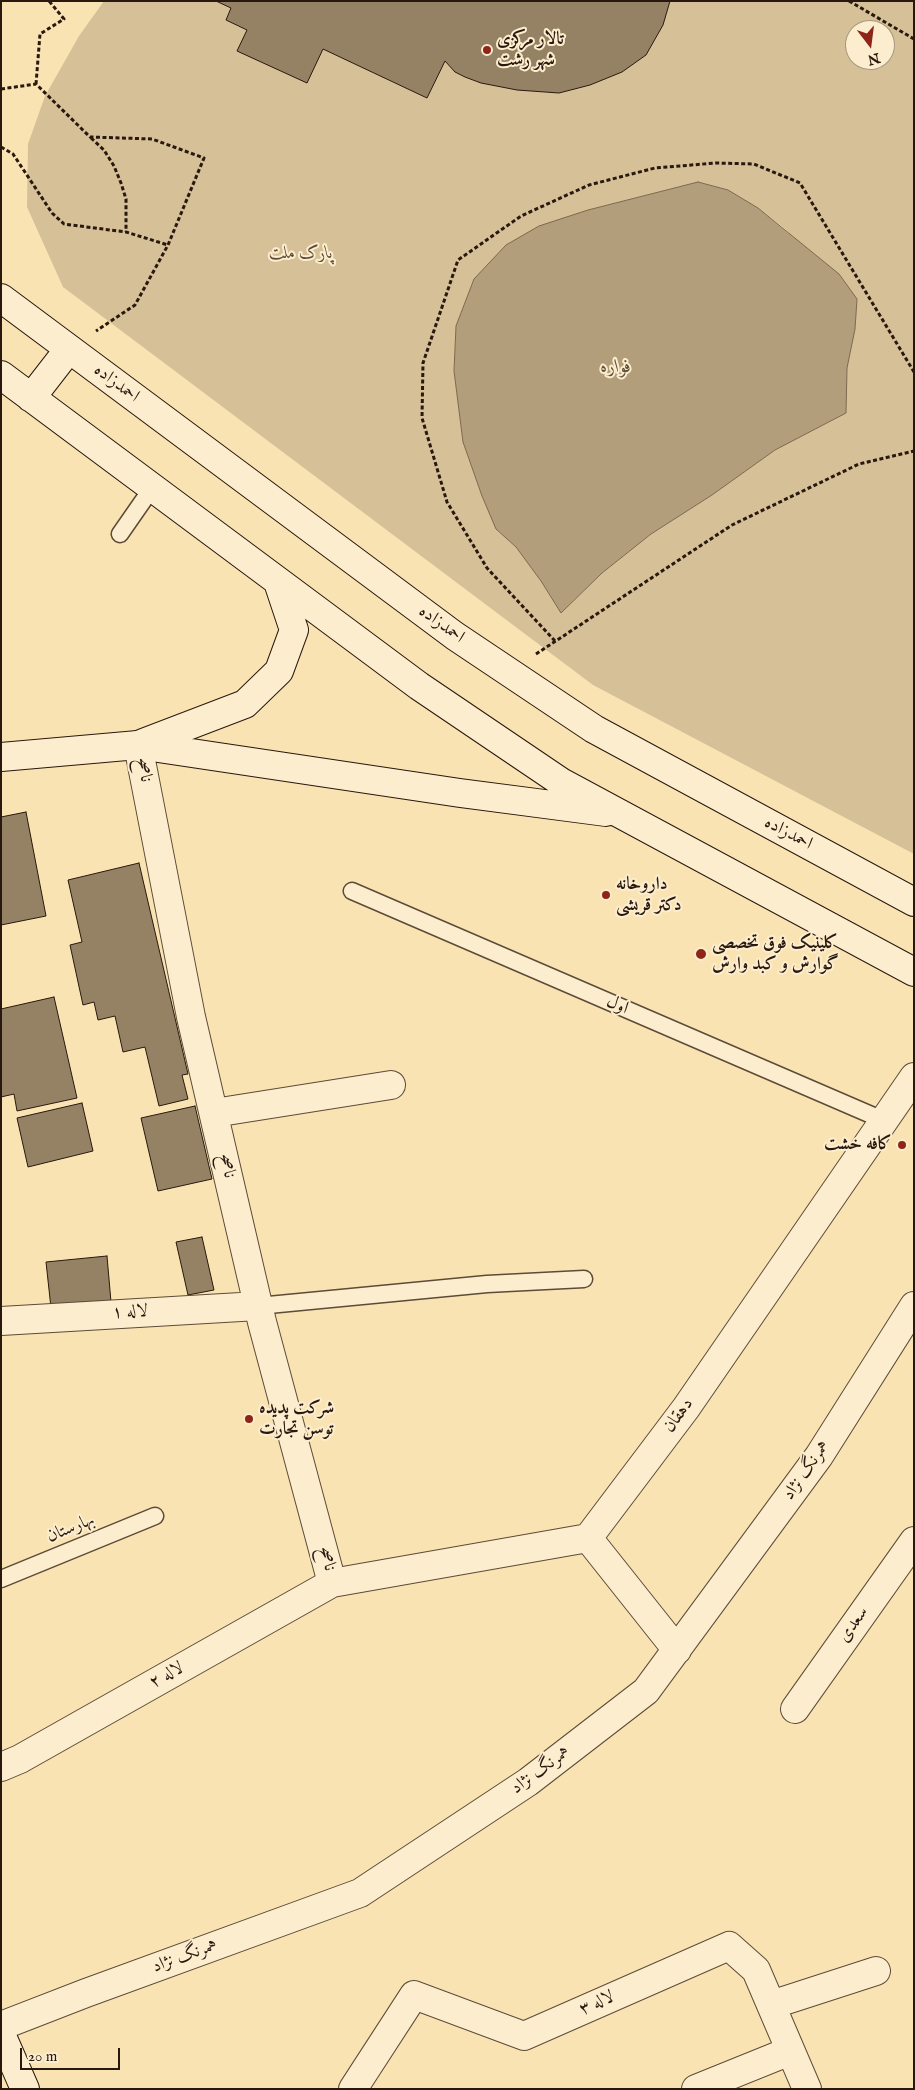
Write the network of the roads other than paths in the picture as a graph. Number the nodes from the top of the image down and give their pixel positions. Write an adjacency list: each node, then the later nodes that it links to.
1 (1, 298): 2 (street, احمدزاده)
2 (69, 348): 4 (street); 12 (street, احمدزاده)
3 (1, 375): 4 (street)
4 (31, 398): 5 (street)
5 (152, 488): 6 (lane); 7 (street)
6 (120, 534)
7 (278, 582): 8 (street); 10 (street)
8 (138, 745): 9 (street); 10 (street); 16 (street, ناصح)
9 (1, 757)
10 (622, 814): 13 (street)
11 (352, 890): 17 (lane, اول)
12 (914, 902)
13 (914, 972)
14 (914, 1077): 17 (street, دهقان)
15 (391, 1085): 16 (street)
16 (214, 1113): 19 (street, ناصح)
17 (883, 1120): 23 (street, دهقان)
18 (584, 1278): 19 (lane)
19 (258, 1306): 21 (street, لاله ۱); 26 (street, ناصح)
20 (914, 1306): 27 (street, همرنگ نژاد)
21 (1, 1321)
22 (155, 1516): 25 (lane, بهارستان)
23 (588, 1538): 26 (street); 27 (street)
24 (914, 1541): 28 (street, سعدی)
25 (1, 1579)
26 (332, 1583): 29 (street, لاله ۲)
27 (677, 1650): 32 (street, همرنگ نژاد)
28 (795, 1709)
29 (1, 1767)
30 (876, 1971): 31 (street)
31 (770, 2004): 34 (street, لاله ۳); 36 (street, لاله ۳)
32 (1, 2026)
33 (1, 2034): 35 (street)
34 (790, 2051): 37 (street); 38 (street, لاله ۳)
35 (24, 2089)
36 (353, 2089)
37 (696, 2089)
38 (807, 2089)

